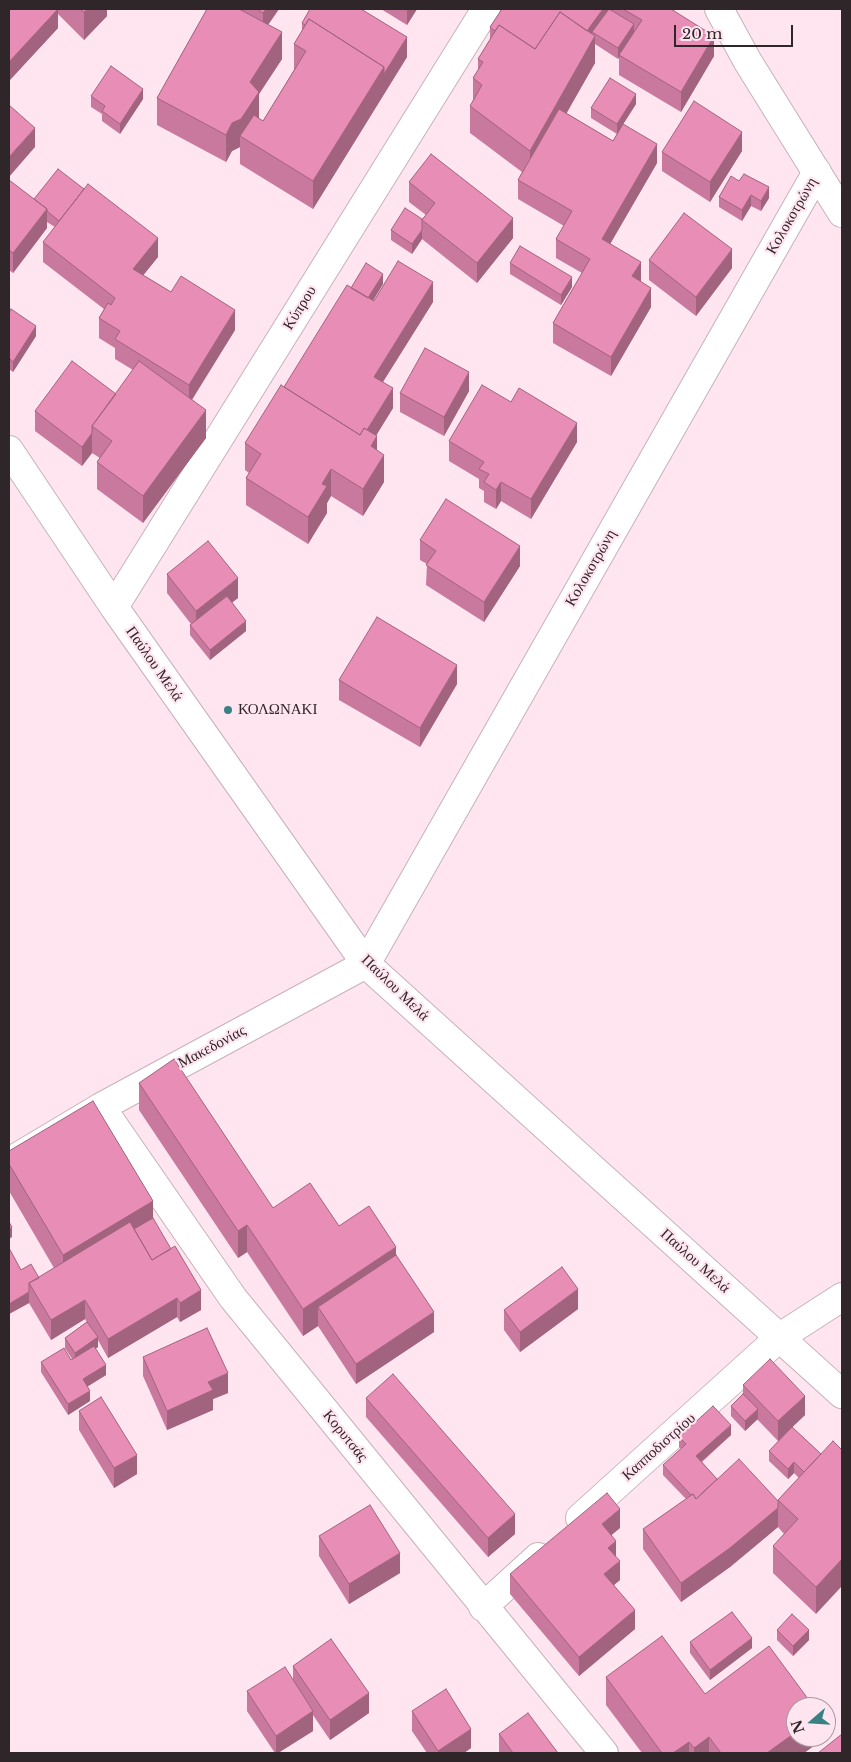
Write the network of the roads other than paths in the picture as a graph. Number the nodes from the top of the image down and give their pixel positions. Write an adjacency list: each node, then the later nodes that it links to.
1 (486, 9): 6 (street, Κύπρου)
2 (719, 9): 3 (street)
3 (817, 172): 4 (street); 7 (street, Κολοκοτρώνη)
4 (842, 213)
5 (9, 450): 6 (street, Παύλου Μελά)
6 (114, 607): 7 (street, Παύλου Μελά)
7 (366, 964): 8 (street, Μακεδονίας); 11 (street, Παύλου Μελά)
8 (101, 1107): 9 (street, Μακεδονίας); 13 (street, Κορυτσάς)
9 (9, 1162)
10 (842, 1297): 11 (street, Καπποδιστρίου)
11 (780, 1337): 12 (street, Παύλου Μελά); 13 (street, Καπποδιστρίου)
12 (842, 1394)
13 (483, 1606): 14 (street, Κορυτσάς)
14 (604, 1753)

